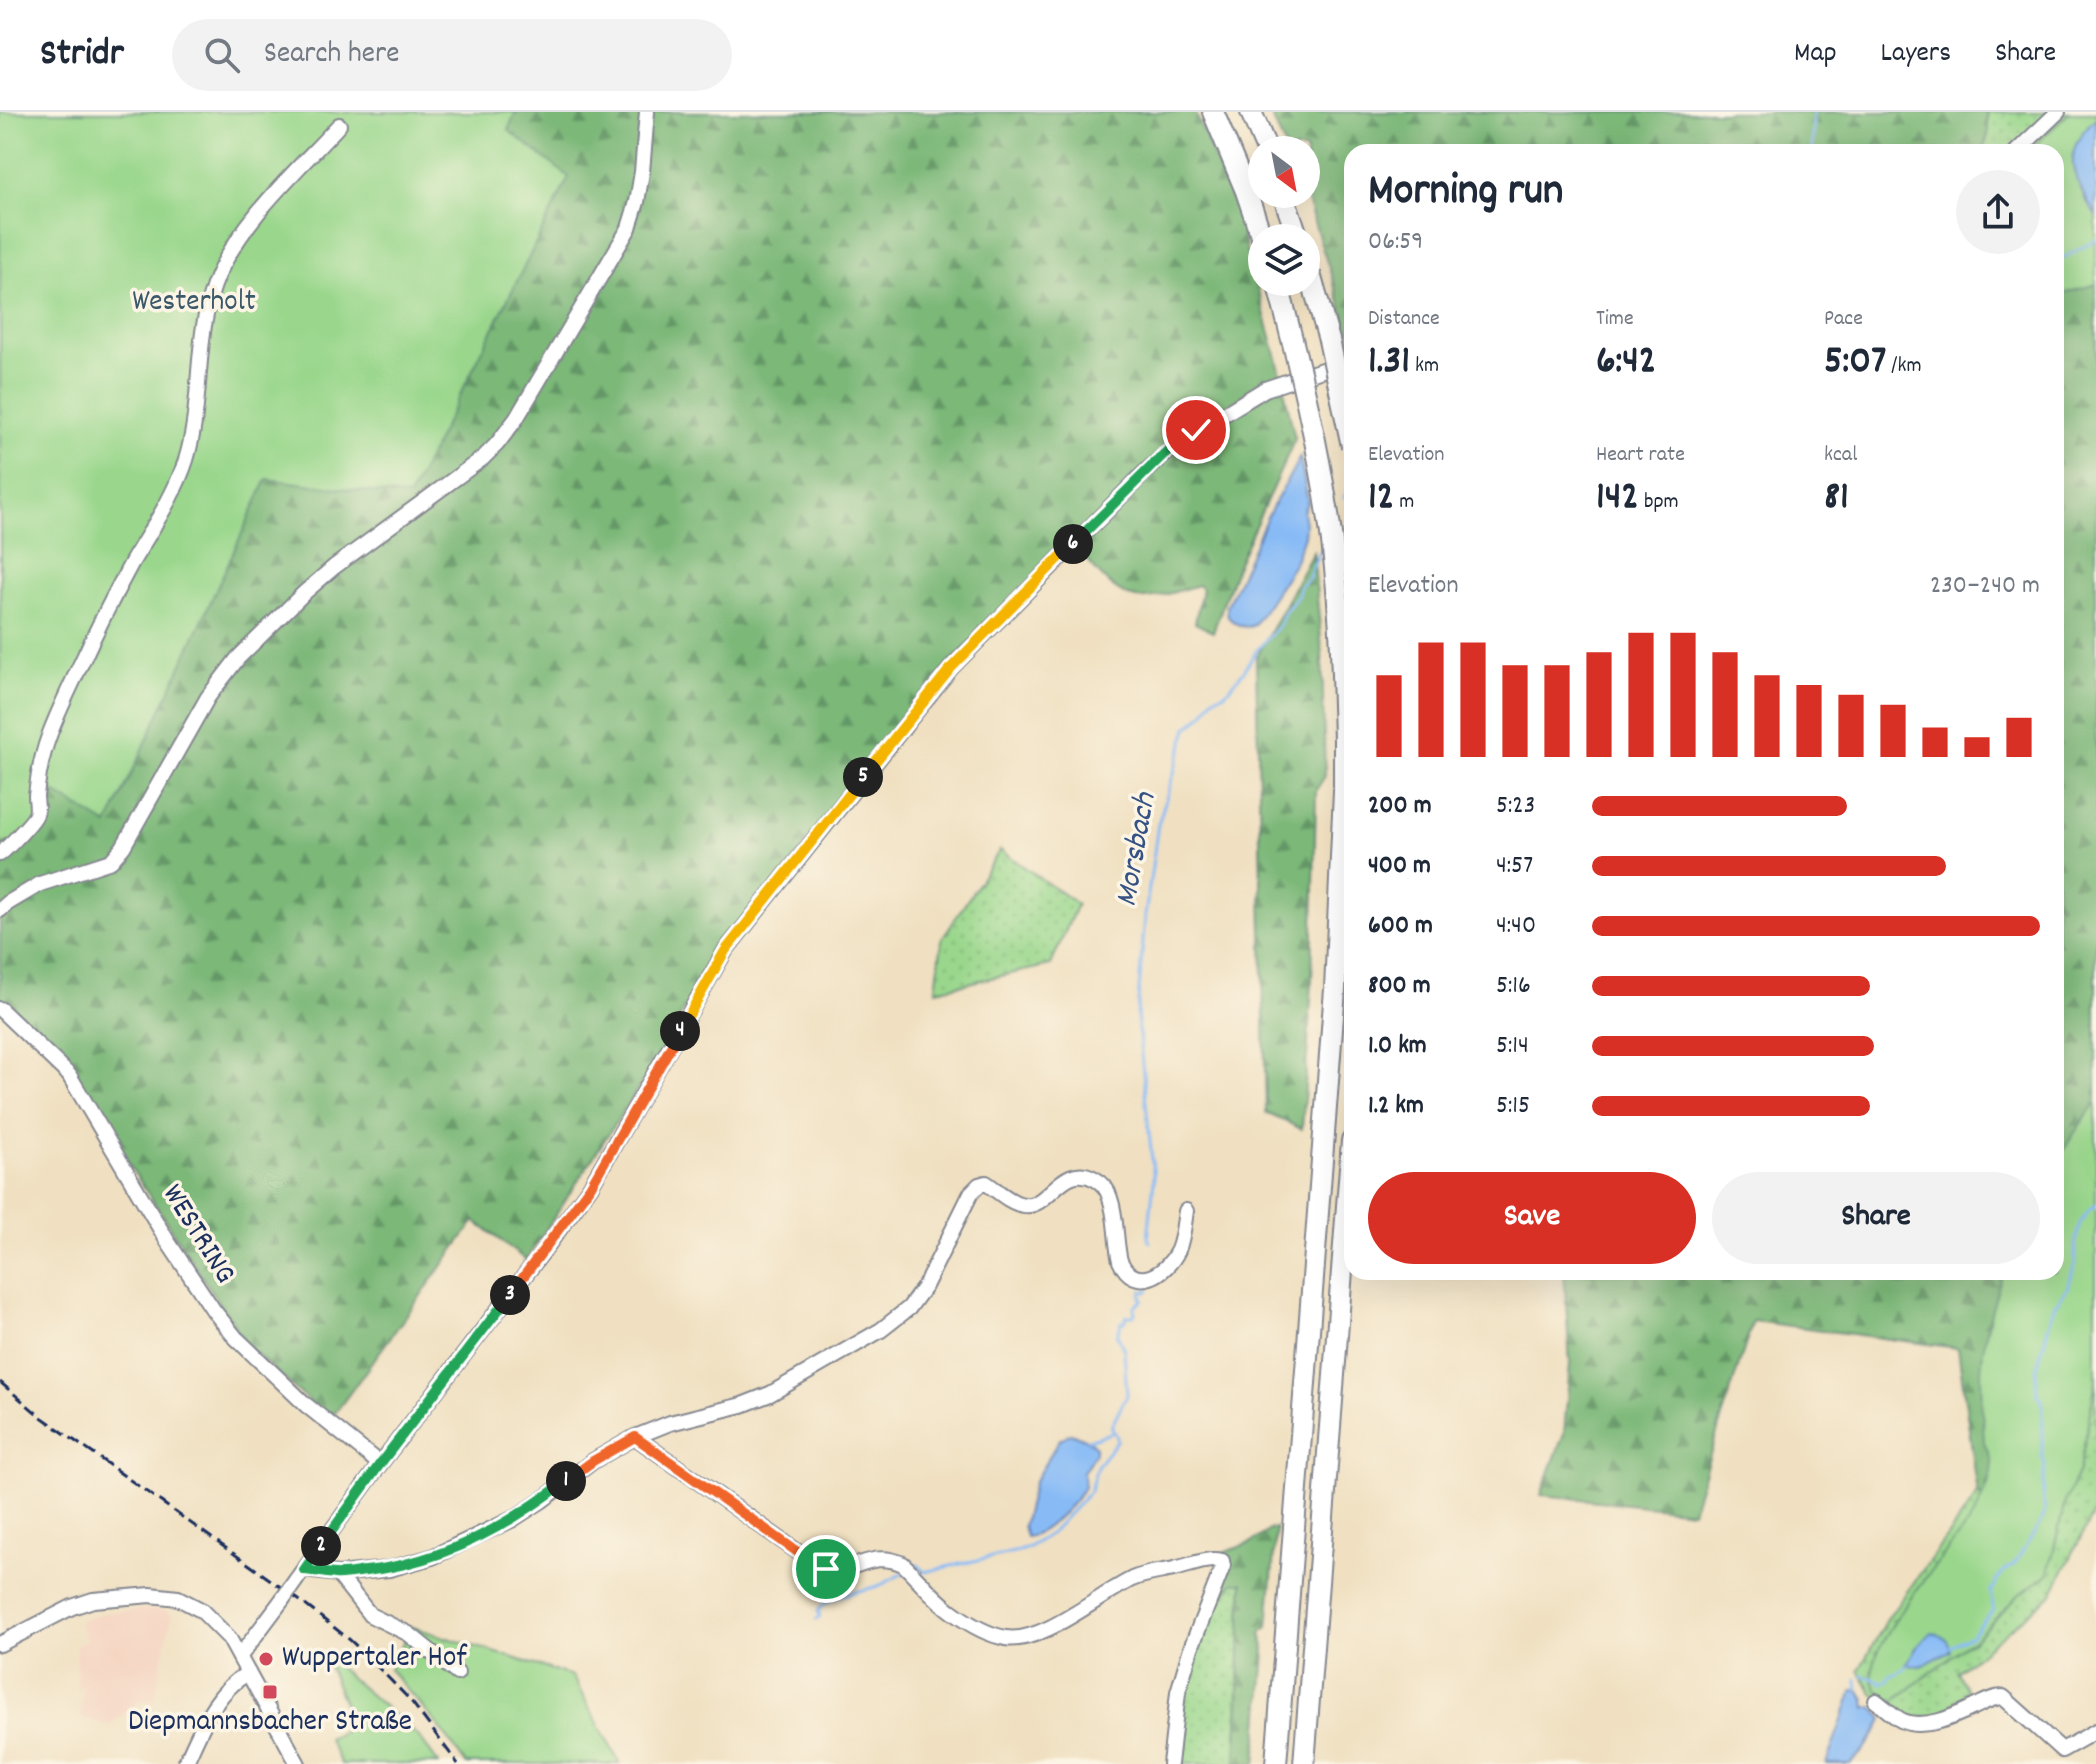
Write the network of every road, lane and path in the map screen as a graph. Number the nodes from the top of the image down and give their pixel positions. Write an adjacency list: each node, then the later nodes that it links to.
1 (647, 112): 14 (street)
2 (1213, 112): 8 (highway)
3 (1251, 112): 6 (highway)
4 (2058, 112): 7 (street)
5 (339, 125): 13 (street)
6 (1261, 136)
7 (2024, 144)
8 (1257, 224)
9 (1281, 296): 32 (highway, bridge)
10 (1316, 296): 12 (highway, bridge)
11 (1344, 363): 19 (street)
12 (1344, 409)
13 (0, 854)
14 (0, 910)
15 (0, 1009): 19 (street, WESTRING)
16 (1186, 1211): 18 (street)
17 (1344, 1245): 33 (highway)
18 (635, 1437): 21 (street); 31 (street)
19 (380, 1464): 20 (street)
20 (302, 1573): 21 (street); 23 (street, bridge)
21 (338, 1574): 25 (street)
22 (0, 1644): 23 (street)
23 (240, 1656): 24 (street)
24 (248, 1673): 29 (street); 30 (street)
25 (457, 1673)
26 (1876, 1701): 28 (street)
27 (2096, 1731): 28 (street)
28 (2062, 1757)
29 (185, 1764)
30 (298, 1764)
31 (1170, 1764)
32 (1276, 1764)
33 (1304, 1764)

